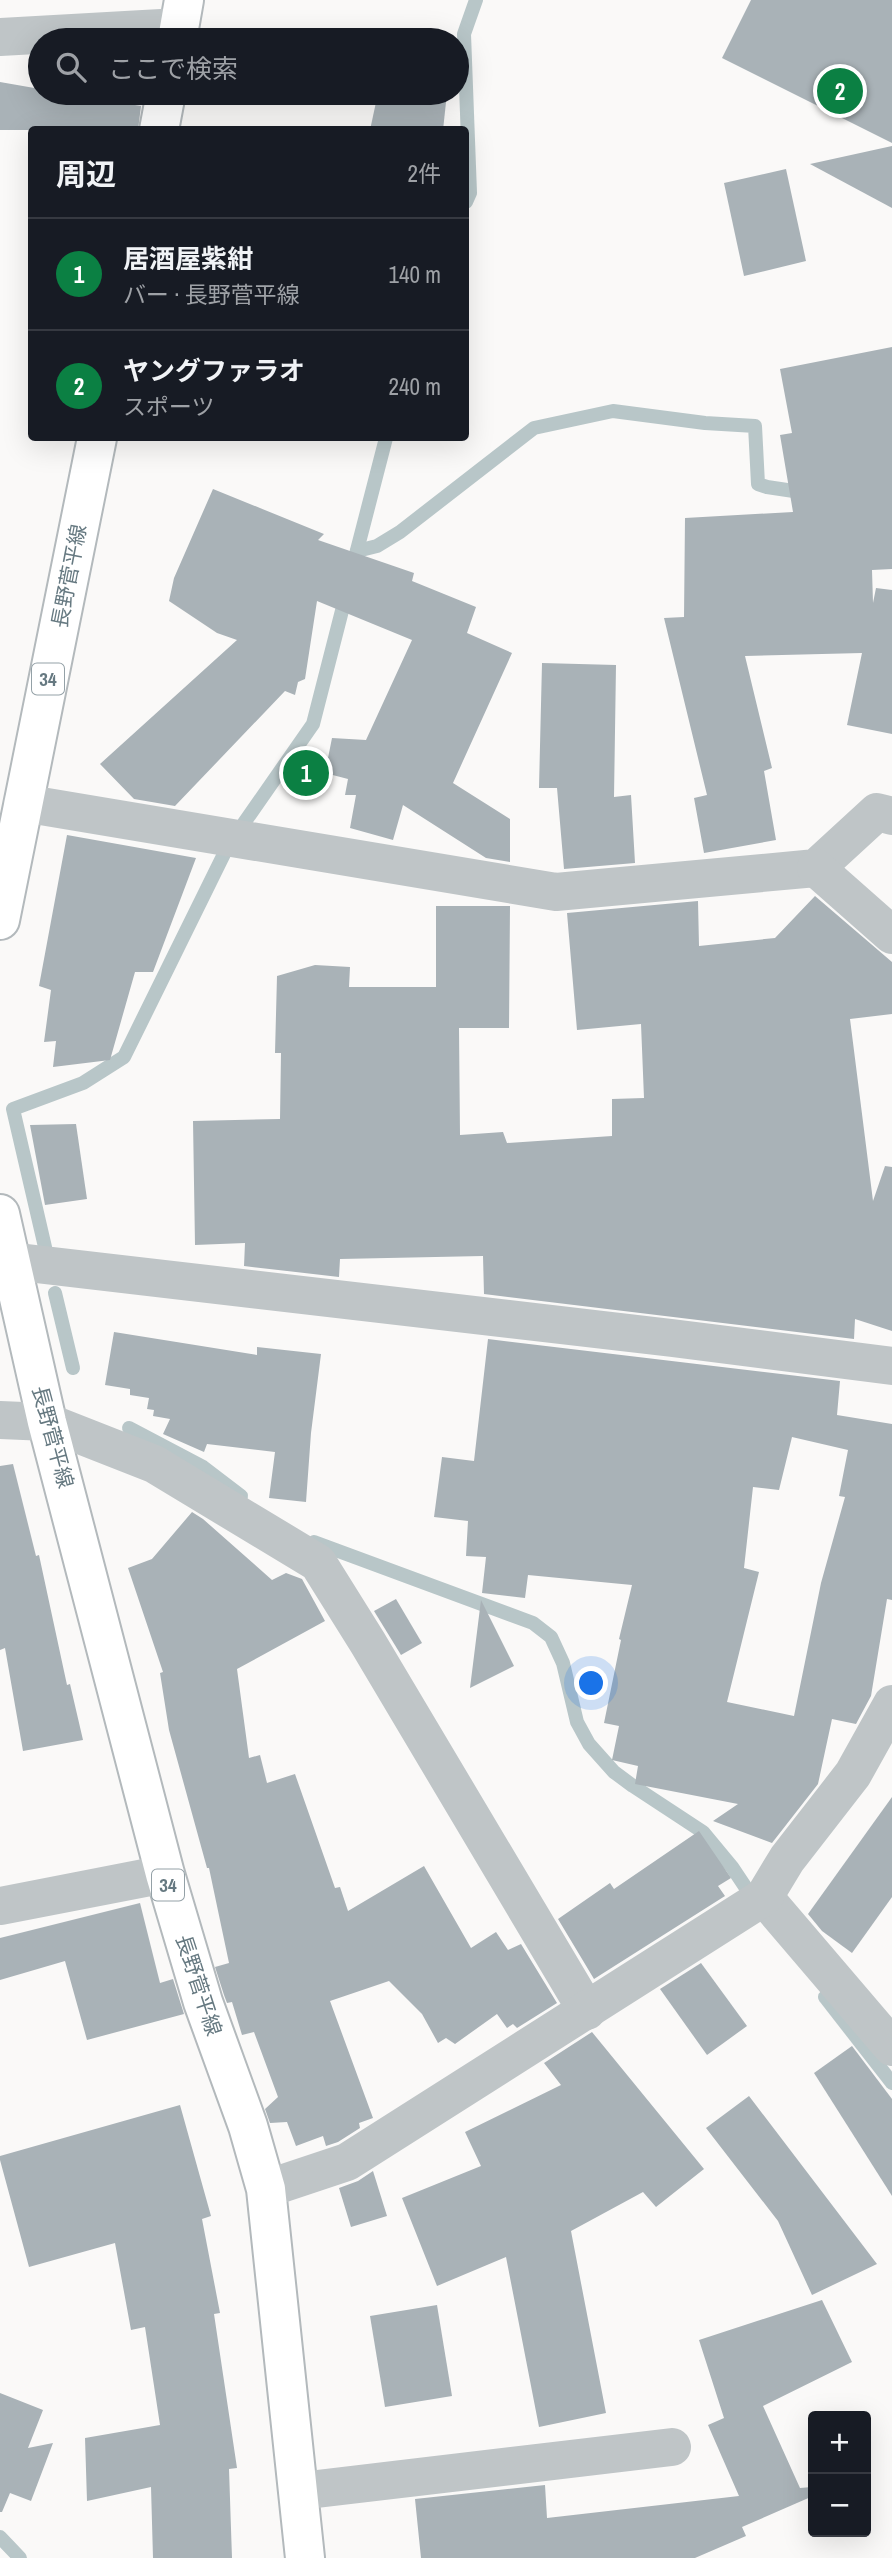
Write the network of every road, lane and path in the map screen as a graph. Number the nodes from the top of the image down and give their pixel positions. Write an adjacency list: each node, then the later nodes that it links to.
1 (180, 22): 2 (street)
2 (108, 28)
3 (28, 35): 4 (street)
4 (0, 37)
5 (164, 105): 6 (main road)
6 (160, 126)
7 (96, 441): 8 (main road, 長野菅平線 / 34)
8 (23, 803): 10 (street); 11 (main road, 長野菅平線 / 34)
9 (892, 816): 10 (street)
10 (816, 867): 12 (street)
11 (0, 920)
12 (892, 935)
13 (0, 1214): 14 (main road, 長野菅平線 / 34)
14 (10, 1261): 15 (street); 17 (main road, 長野菅平線 / 34)
15 (892, 1366)
16 (0, 1420): 17 (street)
17 (47, 1422): 19 (main road, 長野菅平線 / 34); 22 (street)
18 (892, 1704): 20 (street)
19 (165, 1874): 21 (street); 24 (main road, 長野菅平線 / 34)
20 (764, 1897): 22 (street); 23 (street)
21 (0, 1906)
22 (587, 2011): 24 (street)
23 (892, 2047)
24 (266, 2189): 26 (main road, 長野菅平線 / 34)
25 (672, 2447): 26 (street)
26 (300, 2491): 27 (main road, 長野菅平線 / 34)
27 (305, 2558)

